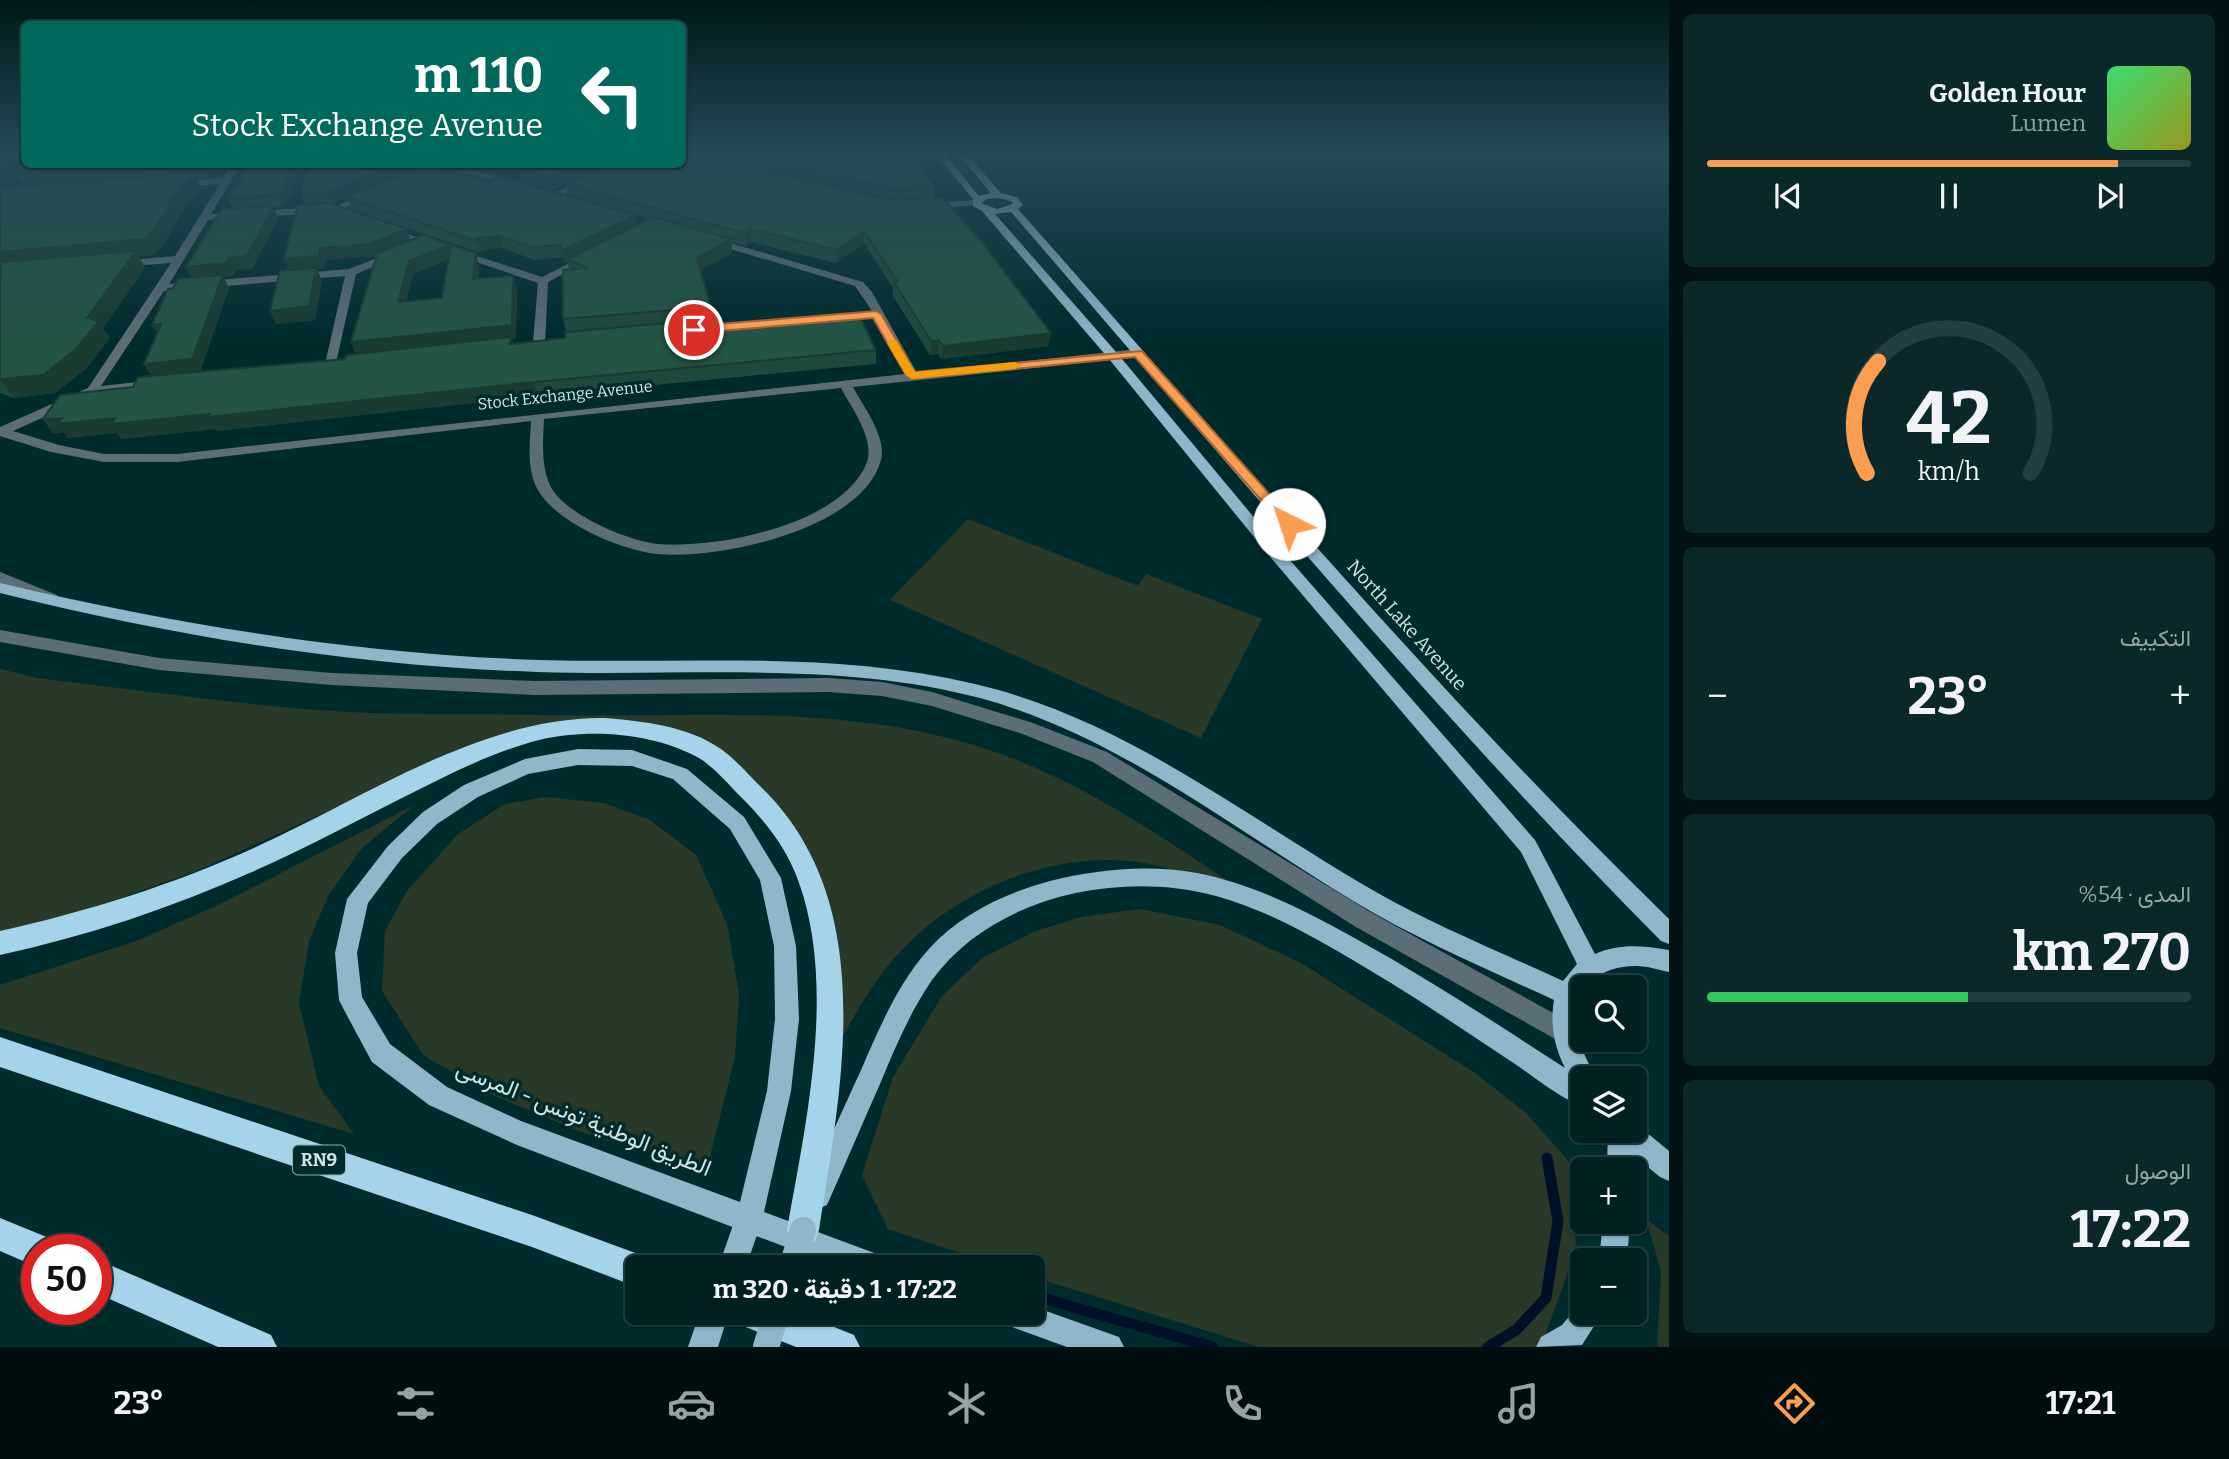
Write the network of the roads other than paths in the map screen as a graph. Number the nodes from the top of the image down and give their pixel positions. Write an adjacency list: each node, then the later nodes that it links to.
1 (240, 215): 4 (street)
2 (989, 215): 20 (main road)
3 (1018, 215): 19 (main road, North Lake Avenue)
4 (206, 217): 9 (street)
5 (373, 223): 7 (street)
6 (696, 235): 14 (street)
7 (425, 242): 11 (street); 12 (street)
8 (600, 252): 12 (street)
9 (178, 259): 10 (street); 13 (street)
10 (109, 265)
11 (351, 272): 13 (street); 22 (street)
12 (543, 281): 17 (street)
13 (162, 288): 27 (street)
14 (876, 314): 15 (street); 24 (street)
15 (824, 319)
16 (552, 341): 17 (street)
17 (538, 342): 18 (street)
18 (525, 344)
19 (1138, 353): 20 (street, Stock Exchange Avenue); 34 (main road, North Lake Avenue)
20 (1113, 356): 24 (street, Stock Exchange Avenue); 37 (main road)
21 (345, 362): 22 (street)
22 (331, 363): 23 (street)
23 (317, 365)
24 (912, 375): 26 (street, Stock Exchange Avenue)
25 (172, 382): 27 (street)
26 (845, 383): 28 (street, Stock Exchange Avenue); 28 (street)
27 (92, 391): 29 (street)
28 (538, 416): 29 (street, Stock Exchange Avenue)
29 (0, 432)
30 (0, 577): 32 (street)
31 (0, 588): 32 (main road)
32 (64, 604): 38 (main road)
33 (0, 636): 39 (street)
34 (1669, 934)
35 (0, 943): 49 (highway)
36 (1669, 961): 37 (main road)
37 (1589, 965): 38 (main road)
38 (1565, 994): 39 (main road)
39 (1564, 1032): 41 (main road)
40 (0, 1052): 55 (highway, RN9)
41 (1576, 1066)
42 (1570, 1086): 49 (main road)
43 (1639, 1143): 44 (main road)
44 (1669, 1168)
45 (749, 1219): 52 (main road, الطريق الوطنية تونس - المرسى, bridge)
46 (749, 1219): 47 (main road, الطريق الوطنية تونس - المرسى, bridge)
47 (749, 1219)
48 (749, 1219): 54 (main road, الطريق الوطنية تونس - المرسى, bridge)
49 (803, 1230): 53 (main road, bridge)
50 (0, 1234): 51 (highway)
51 (21, 1243)
52 (736, 1255)
53 (796, 1255)
54 (843, 1255)
55 (625, 1266)
56 (112, 1284): 62 (highway)
57 (710, 1325): 64 (main road)
58 (773, 1325): 65 (main road, bridge)
59 (784, 1325): 66 (highway)
60 (1045, 1325): 67 (main road)
61 (1579, 1325): 68 (main road)
62 (216, 1334): 63 (highway)
63 (259, 1347)
64 (702, 1347)
65 (766, 1347)
66 (842, 1347)
67 (1110, 1347)
68 (1550, 1347)

